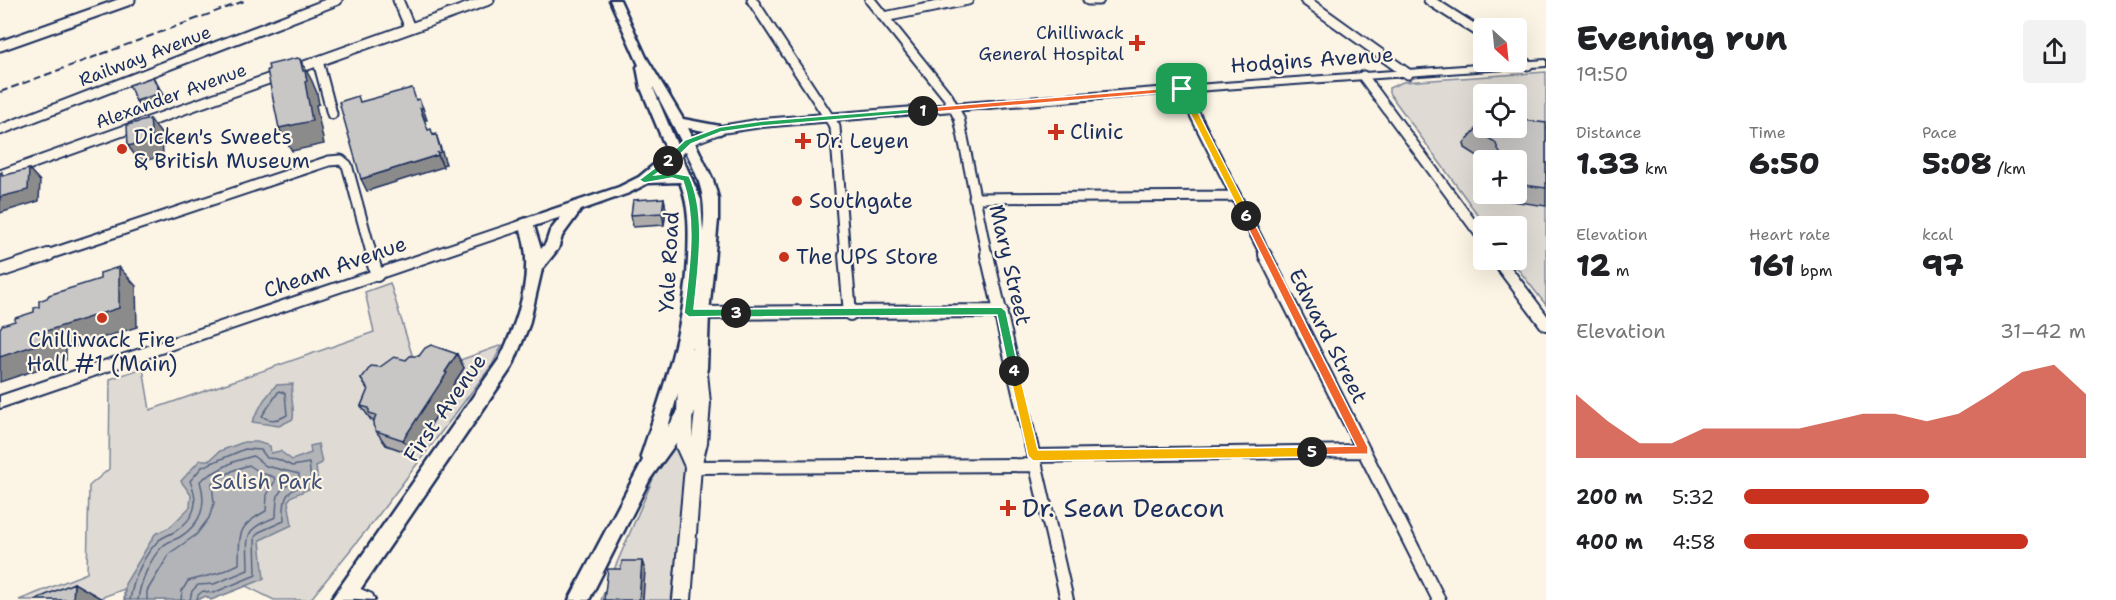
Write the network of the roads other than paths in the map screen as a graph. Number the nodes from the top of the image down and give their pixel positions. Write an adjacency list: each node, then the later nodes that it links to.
1 (130, 0): 16 (street)
2 (337, 0): 28 (street, Railway Avenue)
3 (398, 0): 14 (street)
4 (489, 0): 14 (street, Alexander Avenue)
5 (615, 0): 17 (main road, Yale Road)
6 (752, 0): 26 (street)
7 (870, 0): 13 (street, Mary Street)
8 (968, 0): 13 (street)
9 (1088, 0): 10 (street)
10 (1099, 0)
11 (1305, 0): 21 (street)
12 (1429, 0): 15 (street)
13 (884, 17): 24 (street, Mary Street)
14 (410, 28): 18 (street, Alexander Avenue)
15 (1473, 28)
16 (0, 46)
17 (640, 57): 27 (main road, Yale Road); 31 (main road, Yale Road)
18 (318, 61): 25 (street); 32 (street, Alexander Avenue)
19 (1546, 63): 20 (street, Hodgins Avenue)
20 (1528, 64): 21 (street, Hodgins Avenue)
21 (1408, 74): 22 (street, Hodgins Avenue)
22 (1363, 76): 23 (street, Hodgins Avenue); 39 (street)
23 (1182, 89): 24 (street, Hodgins Avenue); 35 (street, Edward Street)
24 (955, 108): 26 (street, Hodgins Avenue); 36 (street, Mary Street)
25 (332, 114)
26 (829, 117): 29 (street, Hodgins Avenue); 46 (street)
27 (680, 122): 29 (main road); 30 (main road, Yale Road)
28 (0, 130)
29 (720, 130): 30 (street, Hodgins Avenue)
30 (688, 142): 31 (main road, Cheam Avenue); 45 (main road, Yale Road)
31 (676, 154): 33 (main road, Yale Road); 34 (main road, Cheam Avenue)
32 (0, 175)
33 (686, 178): 34 (main road); 45 (main road, Yale Road)
34 (644, 180): 37 (main road, Cheam Avenue)
35 (1236, 196): 36 (street); 52 (street, Edward Street)
36 (974, 198): 44 (street, Mary Street)
37 (575, 207): 38 (main road, Cheam Avenue); 40 (main road)
38 (526, 224): 40 (main road, First Avenue); 43 (street, Cheam Avenue)
39 (1473, 225)
40 (535, 267): 56 (main road, First Avenue)
41 (1506, 270): 47 (street)
42 (0, 272): 43 (street)
43 (377, 275): 50 (street, Cheam Avenue)
44 (1001, 311): 46 (street); 53 (street, Mary Street)
45 (695, 313): 46 (street); 48 (main road, Yale Road); 49 (main road, Yale Road)
46 (850, 314)
47 (1546, 324)
48 (686, 337): 51 (street); 55 (main road, Yale Road)
49 (699, 368): 51 (main road, Yale Road); 54 (street)
50 (0, 402)
51 (683, 420): 54 (street); 55 (main road, Yale Road)
52 (1364, 451): 53 (street); 61 (street, Edward Street)
53 (1034, 460): 54 (street); 60 (street, Mary Street)
54 (693, 467): 59 (street)
55 (644, 473): 58 (main road, Yale Road)
56 (344, 596): 57 (street)
57 (366, 600)
58 (579, 600)
59 (682, 600)
60 (1067, 600)
61 (1439, 600)

